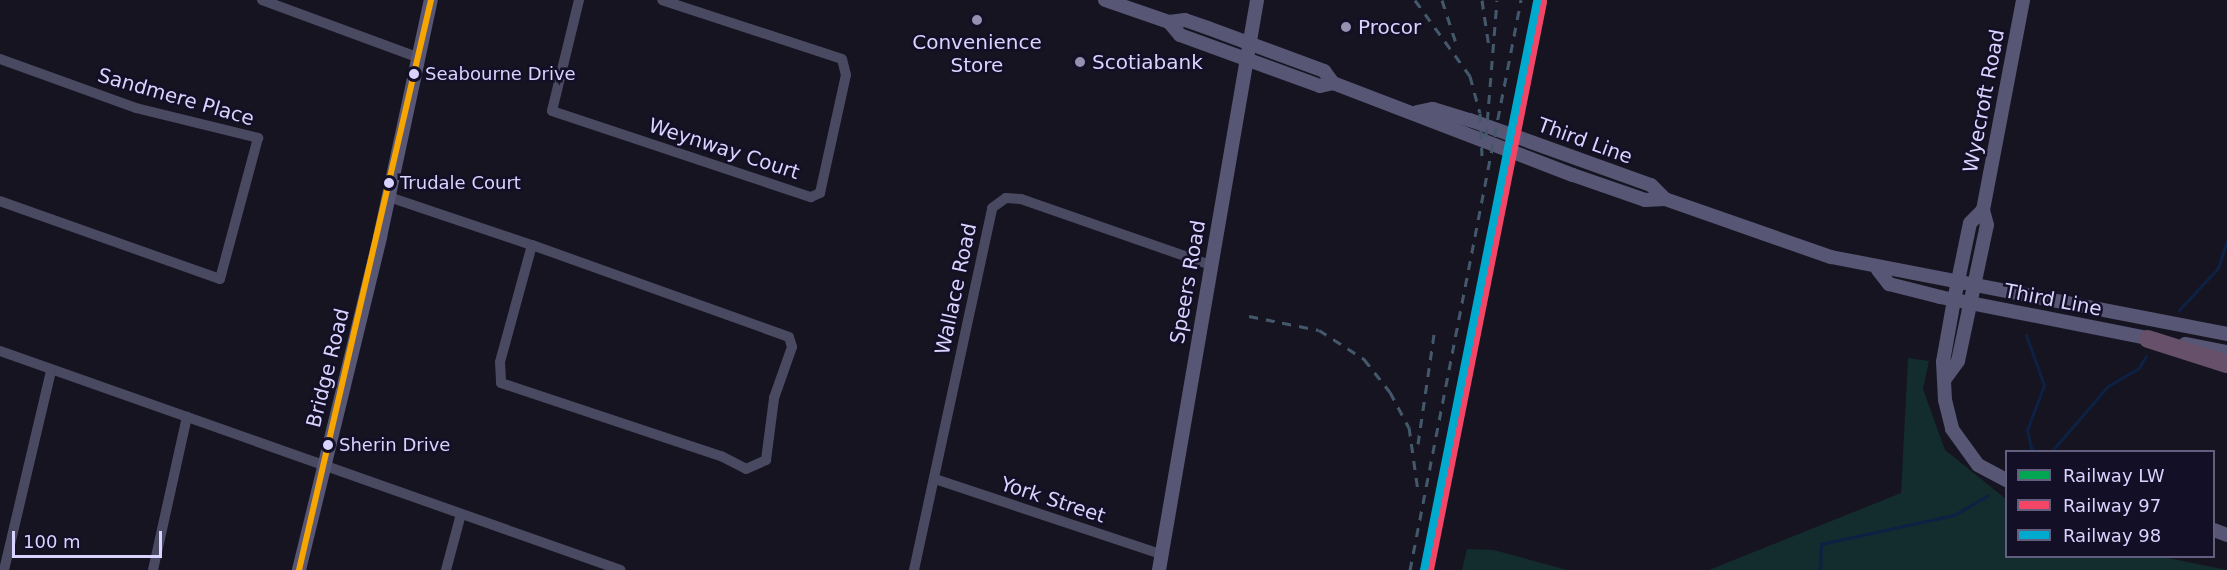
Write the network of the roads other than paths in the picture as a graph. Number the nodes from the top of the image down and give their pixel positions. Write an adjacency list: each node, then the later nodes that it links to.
1 (262, 0): 8 (street)
2 (431, 0): 11 (main road, Bridge Road)
3 (579, 0): 4 (street, Weynway Court)
4 (662, 0)
5 (1105, 0): 9 (main road, Third Line)
6 (1257, 0): 10 (main road, Speers Road)
7 (2023, 0): 17 (main road, Wyecroft Road)
8 (281, 3): 11 (street)
9 (1169, 22): 10 (main road, Third Line); 13 (main road, Third Line)
10 (1248, 42): 13 (main road, Speers Road); 14 (main road, Third Line)
11 (417, 57): 15 (main road, Bridge Road)
12 (0, 59): 16 (street, Sandmere Place)
13 (1245, 60): 14 (main road, Third Line); 19 (main road, Speers Road)
14 (1333, 83): 20 (main road, Third Line)
15 (389, 197): 18 (street); 33 (main road, Bridge Road)
16 (0, 201)
17 (1983, 210): 21 (main road, Wyecroft Road); 22 (main road, Wyecroft Road)
18 (532, 245): 18 (street)
19 (1211, 265): 34 (street, Wallace Road); 37 (main road, Speers Road)
20 (1878, 270): 21 (main road, Third Line); 23 (main road, Third Line)
21 (1959, 280): 22 (main road, Third Line); 23 (main road, Wyecroft Road)
22 (1975, 283): 24 (main road, Wyecroft Road); 25 (main road, Third Line)
23 (1954, 300): 24 (main road, Third Line); 31 (main road, Wyecroft Road)
24 (1971, 303): 26 (main road, Third Line); 31 (main road, Wyecroft Road)
25 (2227, 334)
26 (2148, 339): 28 (main road, Third Line); 29 (highway)
27 (0, 351): 30 (street)
28 (2227, 352)
29 (2227, 364)
30 (51, 370): 32 (street); 39 (street)
31 (1946, 380): 35 (main road, Wyecroft Road)
32 (187, 417): 33 (street); 40 (street)
33 (323, 466): 36 (street); 41 (main road, Bridge Road)
34 (935, 479): 37 (street, York Street); 44 (street, Wallace Road)
35 (2005, 479)
36 (460, 514): 38 (street); 42 (street)
37 (1161, 554): 45 (main road, Speers Road)
38 (597, 566): 43 (street)
39 (4, 570)
40 (153, 570)
41 (299, 570)
42 (446, 570)
43 (621, 570)
44 (914, 570)
45 (1158, 570)

